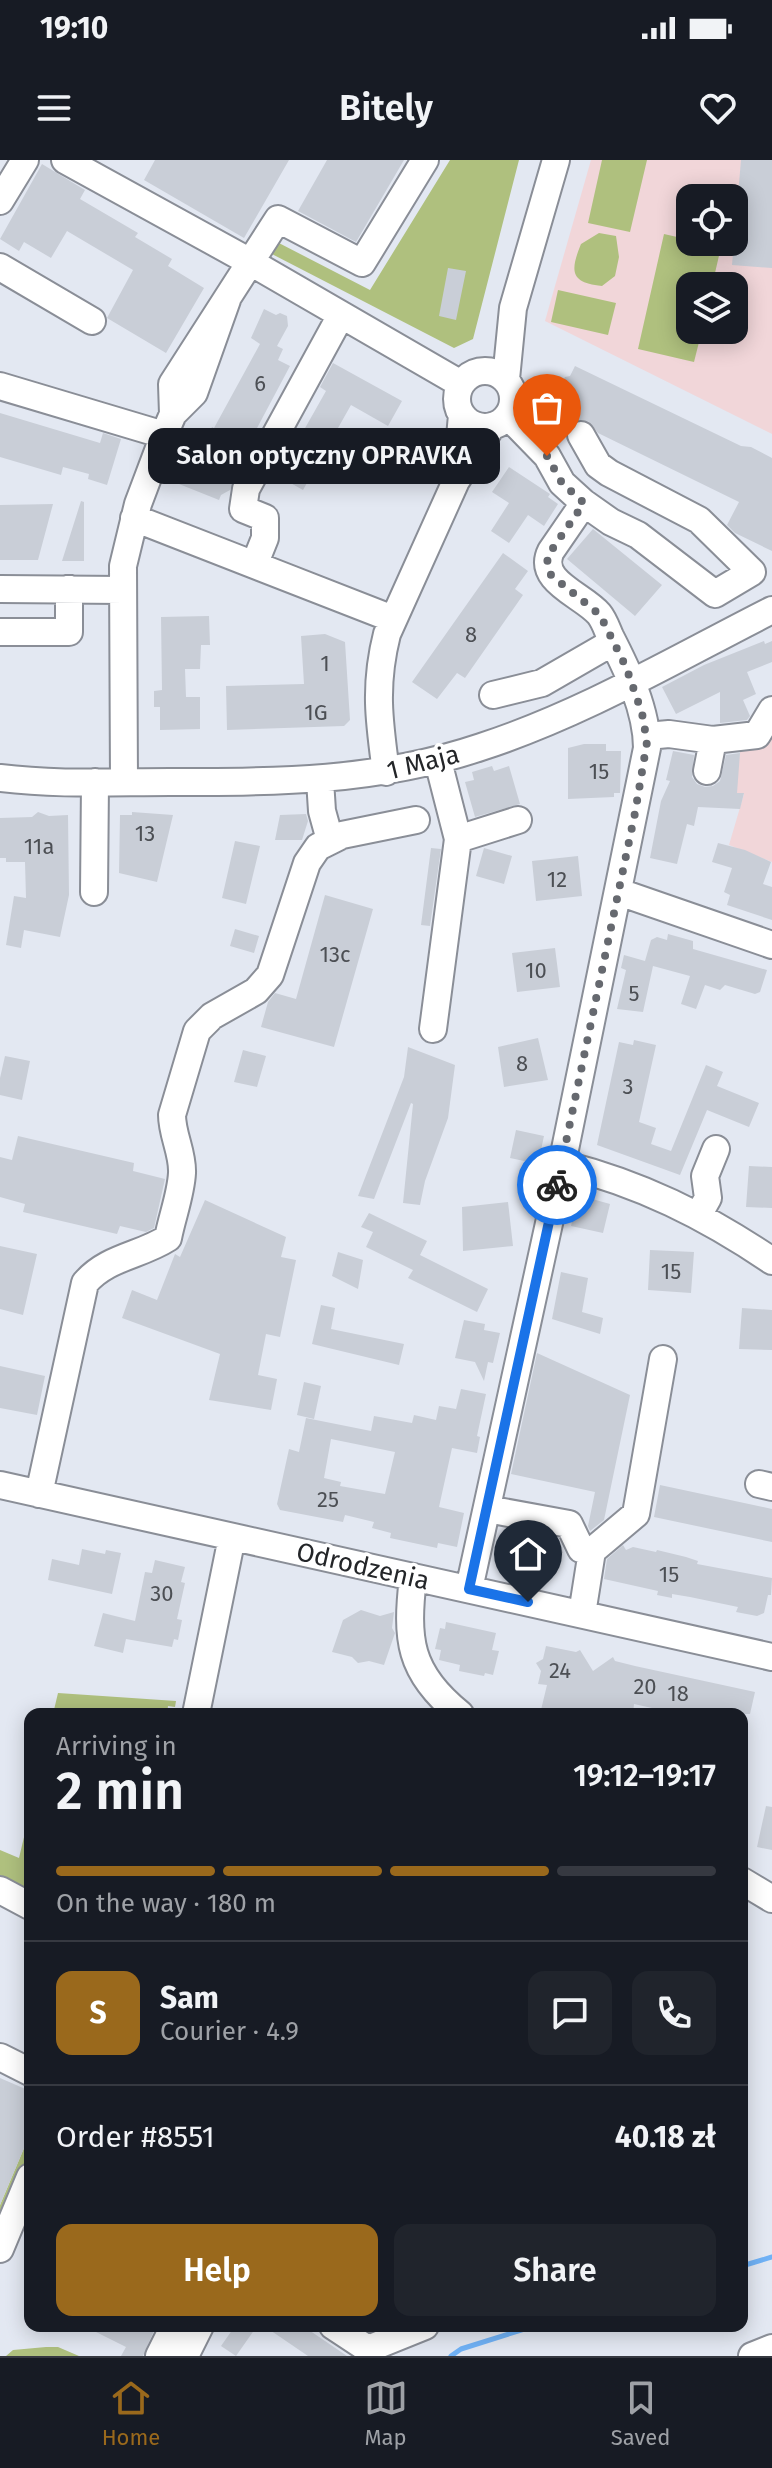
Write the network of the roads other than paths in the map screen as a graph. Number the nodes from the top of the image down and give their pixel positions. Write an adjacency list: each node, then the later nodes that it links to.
1 (25, 160): 5 (street)
2 (65, 160): 6 (street)
3 (425, 160): 6 (street)
4 (556, 160): 8 (street)
5 (0, 201)
6 (252, 263): 9 (street); 16 (street)
7 (0, 267): 10 (street)
8 (513, 308): 11 (street); 12 (street)
9 (341, 315): 11 (street); 23 (street)
10 (92, 321)
11 (470, 378): 12 (street); 14 (street)
12 (506, 379): 15 (street)
13 (0, 386): 16 (street)
14 (462, 415): 15 (street); 18 (street)
15 (500, 421): 18 (street); 20 (street)
16 (169, 424): 21 (street)
17 (581, 435): 19 (street)
18 (456, 481): 28 (street)
19 (655, 497): 22 (street); 22 (street)
20 (584, 503): 22 (street); 30 (street)
21 (136, 511): 23 (street); 26 (street)
22 (638, 535)
23 (255, 563): 28 (street)
24 (0, 589): 25 (street)
25 (69, 589): 26 (street); 29 (street)
26 (123, 590): 42 (street)
27 (772, 610): 31 (street, 1 Maja)
28 (393, 619): 38 (street)
29 (0, 632)
30 (613, 642): 31 (street); 32 (street)
31 (630, 682): 34 (street); 36 (street, 1 Maja)
32 (493, 695)
33 (772, 710): 35 (street)
34 (647, 736): 35 (street); 50 (street)
35 (713, 740): 37 (street)
36 (438, 761): 38 (street, 1 Maja); 47 (street)
37 (707, 771)
38 (386, 772): 40 (street, 1 Maja)
39 (0, 778): 43 (street, 1 Maja)
40 (320, 780): 42 (street, 1 Maja); 48 (street)
41 (95, 782): 42 (street, 1 Maja); 43 (street, 1 Maja); 49 (street)
42 (124, 782)
43 (43, 783): 44 (street, 1 Maja)
44 (0, 791)
45 (416, 820): 48 (street)
46 (518, 820): 47 (street)
47 (458, 839): 52 (street)
48 (330, 840): 59 (street)
49 (94, 892)
50 (619, 892): 51 (street); 54 (street)
51 (772, 945)
52 (433, 1029)
53 (716, 1149): 55 (street)
54 (562, 1164): 55 (street); 60 (street)
55 (699, 1214): 56 (street)
56 (772, 1261)
57 (663, 1359): 62 (street)
58 (0, 1485): 59 (street, Odrodzenia)
59 (39, 1494): 61 (street, Odrodzenia)
60 (487, 1509): 62 (street); 64 (street)
61 (232, 1537): 63 (street, Odrodzenia); 67 (street)
62 (592, 1551): 65 (street)
63 (413, 1577): 64 (street, Odrodzenia); 68 (street)
64 (469, 1589): 65 (street, Odrodzenia)
65 (582, 1614): 66 (street, Odrodzenia)
66 (772, 1657)
67 (197, 1708)
68 (454, 1708)
69 (748, 1885): 71 (street)
70 (0, 1890): 72 (street)
71 (772, 1899)
72 (24, 1903)
73 (0, 2057): 74 (street)
74 (24, 2069)
75 (24, 2190): 76 (street)
76 (3, 2235)
77 (171, 2332): 82 (street)
78 (197, 2332): 83 (street)
79 (342, 2332): 80 (street)
80 (410, 2332)
81 (772, 2348): 84 (street)
82 (159, 2356)
83 (185, 2356)
84 (752, 2356)

